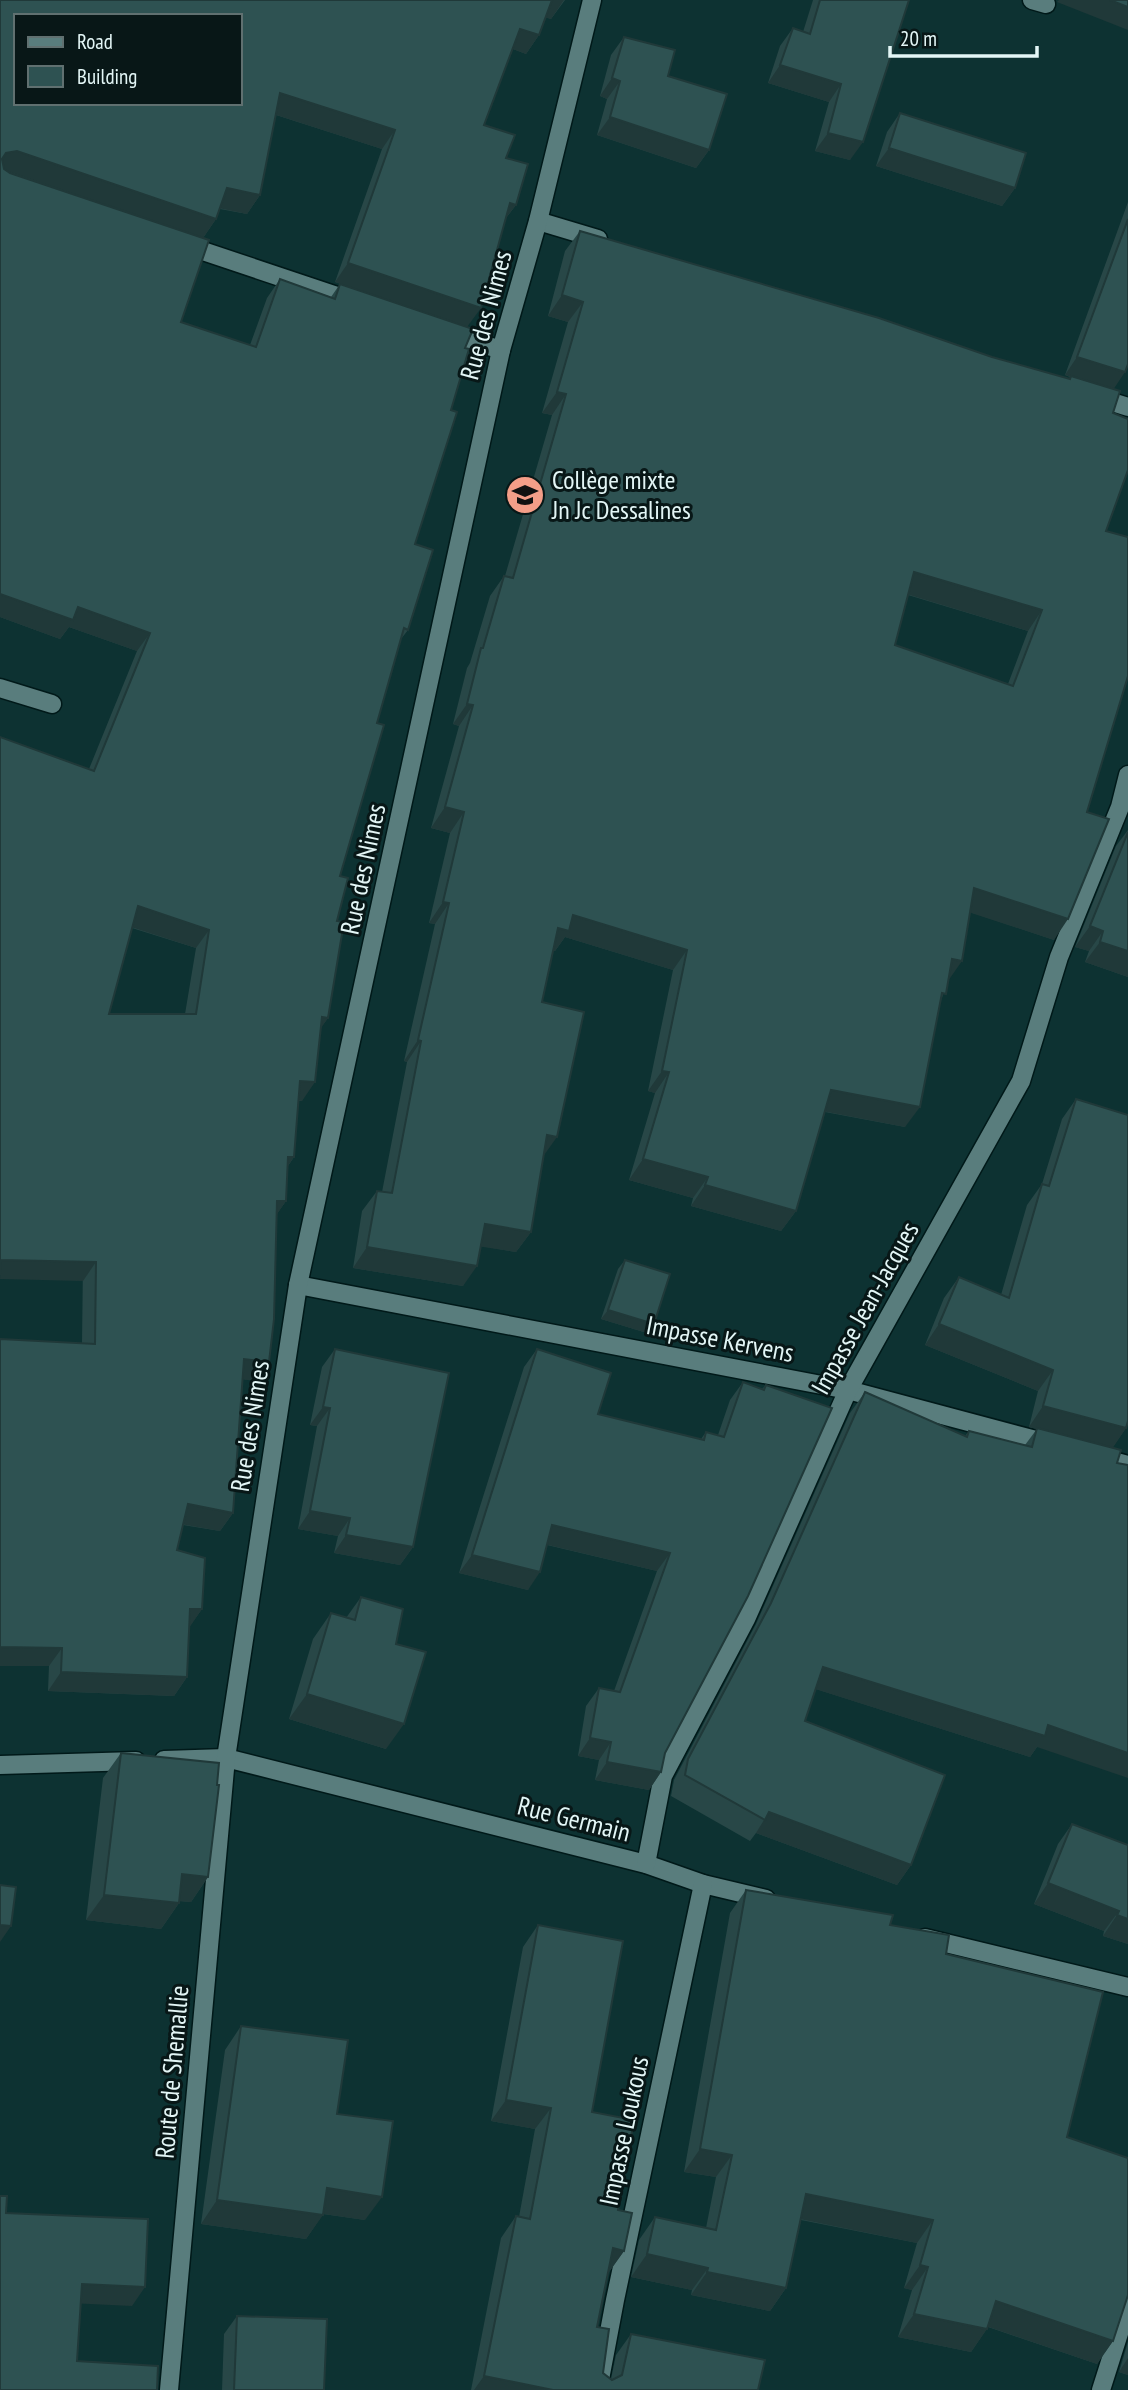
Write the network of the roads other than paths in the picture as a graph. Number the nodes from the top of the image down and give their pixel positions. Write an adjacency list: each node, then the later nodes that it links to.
1 (592, 0): 2 (street, Rue des Nimes)
2 (538, 220): 4 (street); 7 (street, Rue des Nimes)
3 (167, 239): 5 (street)
4 (617, 245)
5 (372, 307)
6 (437, 329): 7 (street)
7 (501, 350): 14 (street, Rue des Nimes)
8 (1076, 390): 9 (street)
9 (1128, 407)
10 (0, 688): 11 (street)
11 (52, 704)
12 (1128, 775): 13 (street, Impasse Jean-Jacques)
13 (1124, 808): 15 (street, Impasse Jean-Jacques)
14 (298, 1285): 15 (street, Impasse Kervens); 17 (street, Rue des Nimes)
15 (848, 1390): 16 (street, Impasse Kervens); 19 (street, Impasse Jean-Jacques)
16 (1128, 1465)
17 (226, 1758): 18 (street, Rue Germain); 19 (street, Rue Germain); 25 (street, Route de Shemallie)
18 (0, 1765)
19 (646, 1864): 20 (street, Rue Germain)
20 (703, 1884): 21 (street, Rue Germain); 26 (street, Impasse Loukous)
21 (782, 1903)
22 (913, 1935): 23 (street)
23 (1128, 1987)
24 (1128, 2305): 27 (street)
25 (169, 2390)
26 (598, 2390)
27 (1101, 2390)

